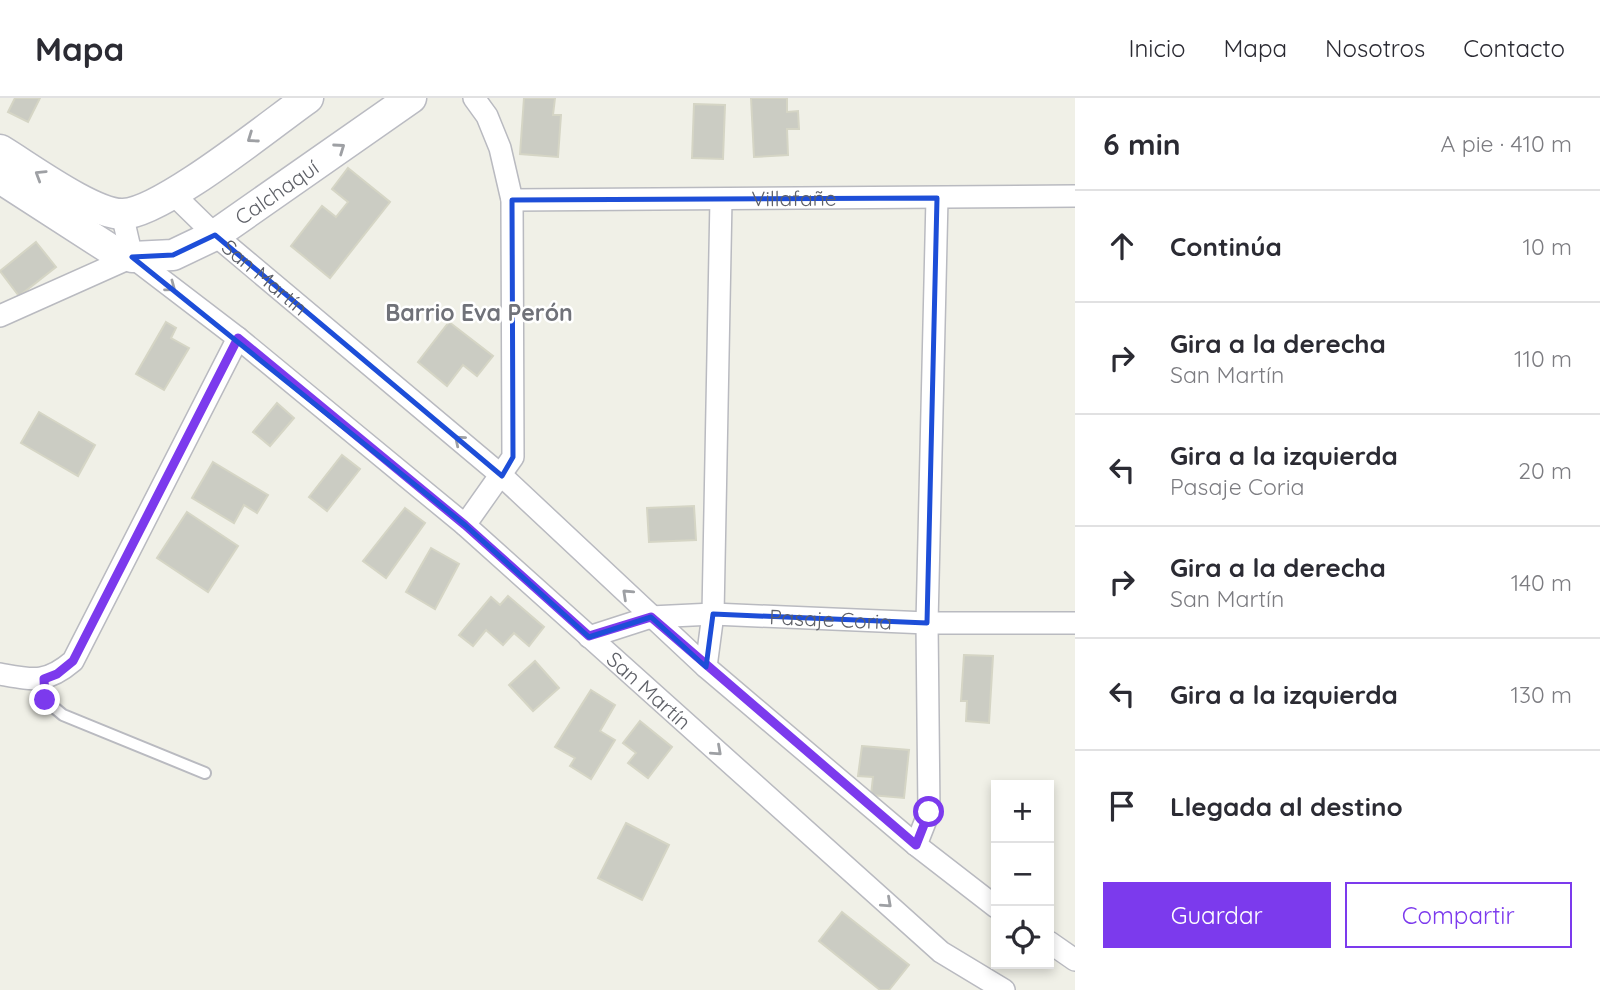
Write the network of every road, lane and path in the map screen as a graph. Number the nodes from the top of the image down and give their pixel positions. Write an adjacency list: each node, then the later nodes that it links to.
1 (308, 98): 6 (street, one-way to 6)
2 (411, 98): 12 (street, Calchaquí, one-way to 2)
3 (474, 98): 10 (street)
4 (0, 150): 11 (street, one-way to 4)
5 (0, 178): 13 (street, San Martín)
6 (173, 194): 11 (street); 12 (street, San Martín)
7 (1075, 195): 8 (street, Villafañe)
8 (937, 198): 9 (street, Villafañe); 20 (street)
9 (720, 199): 10 (street, Villafañe); 18 (street)
10 (512, 200): 16 (street)
11 (122, 214): 13 (street)
12 (215, 235): 13 (street, Calchaquí); 16 (street, San Martín, one-way to 12)
13 (132, 257): 14 (street); 15 (street, San Martín, one-way to 15)
14 (0, 316)
15 (238, 338): 17 (street, San Martín); 25 (street)
16 (502, 476): 17 (street); 19 (street, San Martín, one-way to 16)
17 (465, 525): 22 (street, San Martín)
18 (713, 614): 19 (street, Pasaje Coria); 20 (street, Pasaje Coria); 23 (street)
19 (651, 617): 22 (street, Pasaje Coria); 23 (street, San Martín)
20 (928, 623): 21 (street, Pasaje Coria); 27 (street)
21 (1075, 623)
22 (589, 636): 31 (street, San Martín, one-way to 31)
23 (706, 667): 27 (street, San Martín)
24 (0, 674): 25 (street)
25 (44, 679): 26 (lane)
26 (205, 773)
27 (916, 845): 28 (street, San Martín)
28 (995, 906)
29 (1054, 945): 30 (street)
30 (1075, 960)
31 (1003, 990)

